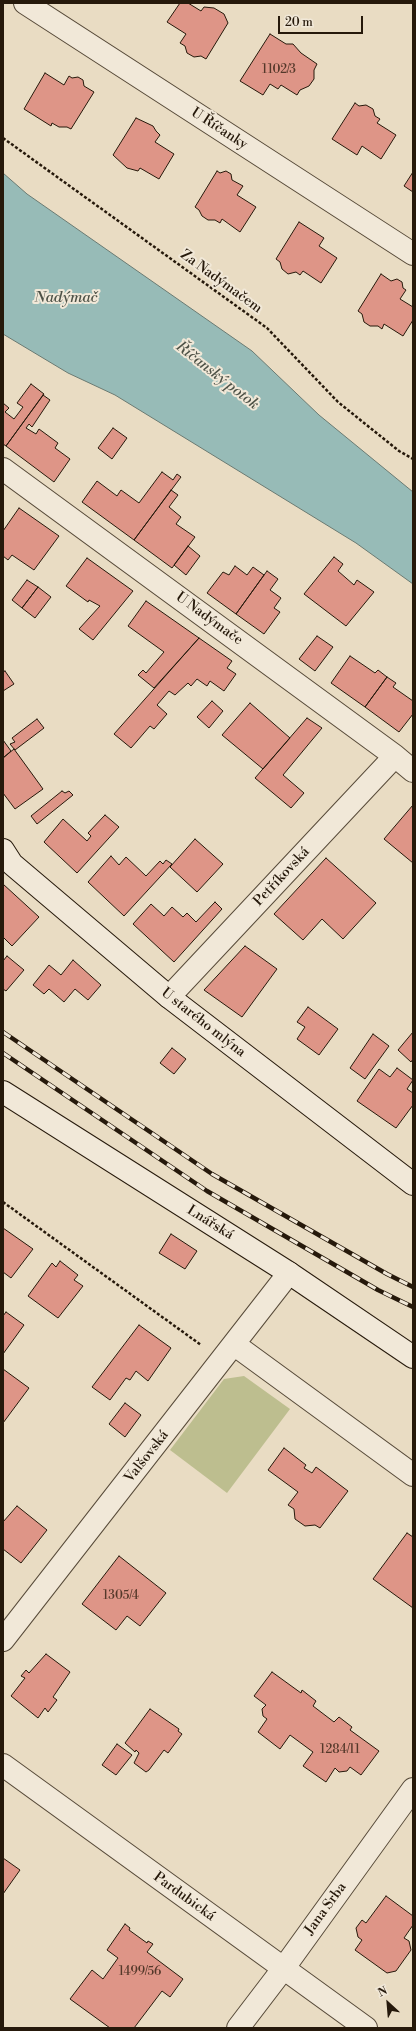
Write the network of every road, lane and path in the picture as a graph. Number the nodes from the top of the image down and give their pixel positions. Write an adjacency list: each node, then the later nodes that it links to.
1 (25, 3): 3 (street, U Říčanky)
2 (3, 138): 4 (path, Za Nadýmačem)
3 (413, 254)
4 (413, 459)
5 (3, 469): 6 (street, U Nadýmače)
6 (395, 756): 7 (street, U Nadýmače); 9 (street, Petříkovská)
7 (413, 771)
8 (3, 850): 9 (street, U starého mlýna)
9 (169, 997): 11 (street, U starého mlýna)
10 (3, 1092): 13 (street, Lnářská)
11 (413, 1184)
12 (3, 1202): 14 (path)
13 (289, 1273): 14 (street, Valšovská); 15 (street, Lnářská)
14 (229, 1353): 16 (street); 17 (street, Valšovská)
15 (413, 1357)
16 (413, 1475)
17 (3, 1640)
18 (3, 1765): 20 (street, Pardubická)
19 (413, 1789): 20 (street, Jana Srba)
20 (283, 1969): 21 (street, Jana Srba); 22 (street, Pardubická)
21 (238, 2028)
22 (366, 2028)

